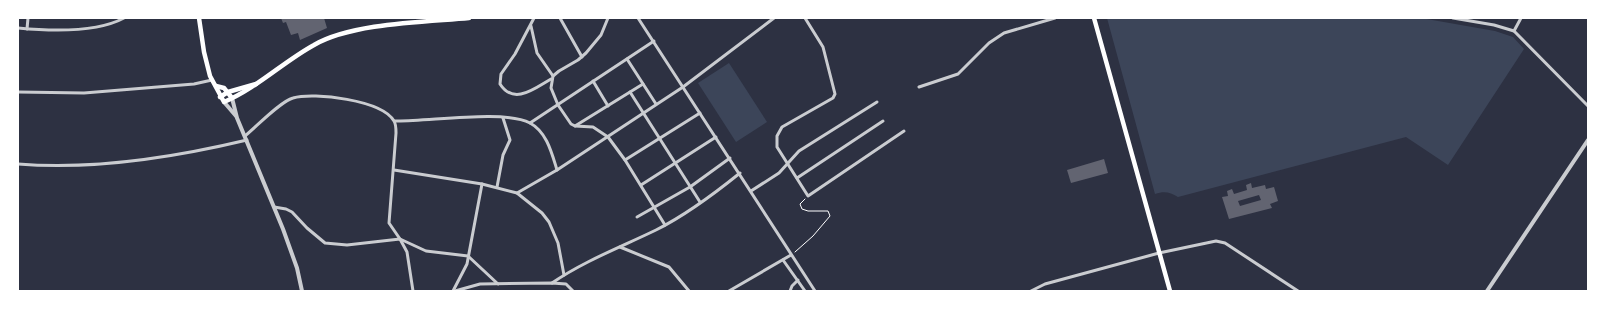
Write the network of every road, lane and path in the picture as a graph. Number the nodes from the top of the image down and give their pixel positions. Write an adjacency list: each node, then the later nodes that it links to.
1 (28, 18): 17 (street)
2 (124, 18): 17 (street)
3 (200, 18): 23 (main road)
4 (469, 18): 25 (main road)
5 (534, 18): 15 (street)
6 (560, 18): 20 (street)
7 (608, 18): 20 (street)
8 (638, 18): 19 (street)
9 (774, 18): 28 (street)
10 (806, 18): 57 (street)
11 (1055, 18): 29 (street)
12 (1094, 18): 78 (main road)
13 (1454, 18): 18 (street)
14 (1521, 18): 18 (street)
15 (531, 26): 22 (street); 22 (street)
16 (18, 28): 17 (street)
17 (26, 29)
18 (1514, 31): 40 (street)
19 (654, 41): 21 (street); 28 (street)
20 (582, 57): 22 (street)
21 (627, 59): 24 (street); 26 (street)
22 (552, 78): 38 (street)
23 (212, 80): 27 (main road); 30 (street)
24 (593, 81): 38 (street); 39 (street)
25 (256, 84): 31 (main road); 34 (main road)
26 (643, 84): 32 (street); 37 (street)
27 (216, 86): 31 (main road); 33 (main road)
28 (683, 86): 37 (street); 42 (street)
29 (919, 87)
30 (18, 92)
31 (228, 92): 33 (main road); 34 (main road)
32 (630, 92): 39 (street); 41 (street)
33 (220, 97): 35 (main road)
34 (232, 98): 35 (main road); 43 (street)
35 (224, 102): 43 (street)
36 (877, 102): 57 (street)
37 (656, 104): 41 (street)
38 (558, 105): 47 (street); 48 (street)
39 (608, 106): 48 (street)
40 (1588, 106)
41 (643, 113): 50 (street); 53 (street)
42 (700, 113): 51 (street); 53 (street)
43 (237, 118): 52 (street)
44 (503, 118): 45 (street); 47 (street); 66 (street)
45 (395, 121): 52 (street); 60 (street)
46 (883, 121): 63 (street)
47 (530, 123): 61 (street)
48 (575, 126): 50 (street)
49 (904, 131): 70 (street)
50 (608, 137): 56 (street); 61 (street)
51 (716, 137): 55 (street); 59 (street)
52 (246, 138): 58 (street); 72 (street)
53 (659, 140): 56 (street); 59 (street)
54 (1588, 140): 99 (street)
55 (730, 158): 62 (street); 67 (street)
56 (626, 160): 65 (street)
57 (788, 162): 63 (street); 68 (street)
58 (18, 164)
59 (674, 164): 65 (street); 67 (street)
60 (394, 170): 64 (street); 76 (street)
61 (557, 170): 69 (street)
62 (740, 173): 68 (street); 71 (street)
63 (797, 178): 70 (street)
64 (482, 184): 66 (street); 80 (street)
65 (641, 185): 73 (street)
66 (497, 187): 69 (street)
67 (690, 187): 71 (street); 73 (street)
68 (751, 191): 79 (street)
69 (517, 193): 82 (street)
70 (808, 196): 79 (path)
71 (700, 202): 75 (street)
72 (274, 207): 76 (street); 87 (street)
73 (655, 208): 74 (street); 75 (street)
74 (637, 217)
75 (665, 224): 77 (street)
76 (400, 239): 80 (street); 88 (street)
77 (620, 247): 82 (street); 91 (street)
78 (1159, 253): 86 (street); 96 (street); 97 (main road)
79 (791, 255): 81 (street); 95 (street)
80 (468, 256): 85 (street); 89 (street)
81 (783, 260): 83 (street); 92 (street)
82 (564, 275): 84 (street)
83 (798, 280): 93 (street); 94 (street)
84 (552, 283): 85 (street); 90 (street)
85 (498, 284): 89 (street)
86 (1293, 290): 98 (street)
87 (302, 291)
88 (413, 291)
89 (454, 291)
90 (573, 291)
91 (688, 291)
92 (729, 291)
93 (790, 291)
94 (805, 291)
95 (815, 291)
96 (1031, 291)
97 (1170, 291)
98 (1298, 291)
99 (1487, 291)

